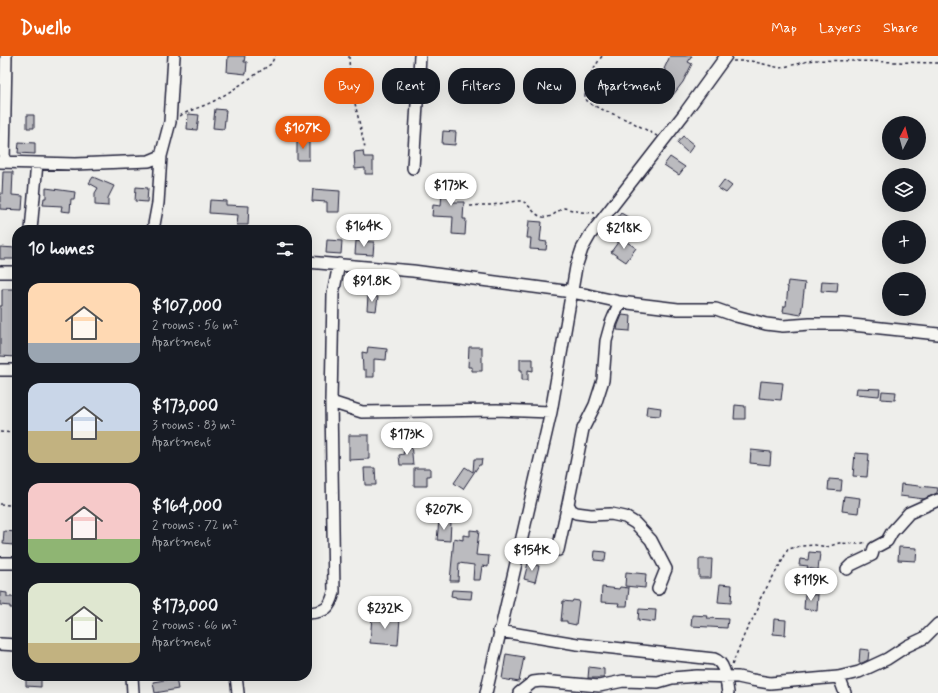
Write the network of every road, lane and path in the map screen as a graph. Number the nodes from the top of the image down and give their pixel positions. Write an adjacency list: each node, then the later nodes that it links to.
1 (6, 56): 13 (street)
2 (174, 56): 9 (street)
3 (275, 56): 9 (path)
4 (349, 56): 11 (path)
5 (420, 56): 15 (street)
6 (602, 56): 10 (path)
7 (724, 59): 8 (path); 10 (street)
8 (938, 63)
9 (170, 122): 12 (street)
10 (664, 140): 17 (street)
11 (365, 148)
12 (161, 156): 14 (street); 19 (street)
13 (2, 162): 14 (street)
14 (38, 163): 18 (street)
15 (413, 168)
16 (470, 206): 17 (path)
17 (605, 215): 24 (street)
18 (32, 225)
19 (154, 225)
20 (312, 262): 21 (street)
21 (339, 264): 24 (street); 29 (street)
22 (0, 272): 23 (street)
23 (12, 272)
24 (572, 292): 25 (street); 30 (street)
25 (620, 302): 26 (street); 35 (street)
26 (938, 334)
27 (0, 370): 28 (street)
28 (12, 370)
29 (331, 402): 30 (street); 43 (street)
30 (551, 412): 45 (street)
31 (0, 432): 32 (path)
32 (12, 433)
33 (938, 500): 41 (street)
34 (0, 504): 36 (path)
35 (568, 504): 38 (street); 42 (street)
36 (12, 505)
37 (868, 542): 48 (path)
38 (558, 550)
39 (0, 563): 40 (street)
40 (12, 563)
41 (847, 569)
42 (658, 589)
43 (312, 613)
44 (938, 624): 49 (street)
45 (499, 631): 48 (street); 54 (street)
46 (0, 644): 47 (street)
47 (12, 645)
48 (727, 676): 49 (street); 55 (street); 56 (street)
49 (840, 677): 57 (street)
50 (132, 681): 52 (street)
51 (237, 681): 53 (street)
52 (133, 693)
53 (238, 693)
54 (486, 693)
55 (519, 693)
56 (728, 693)
57 (845, 693)

